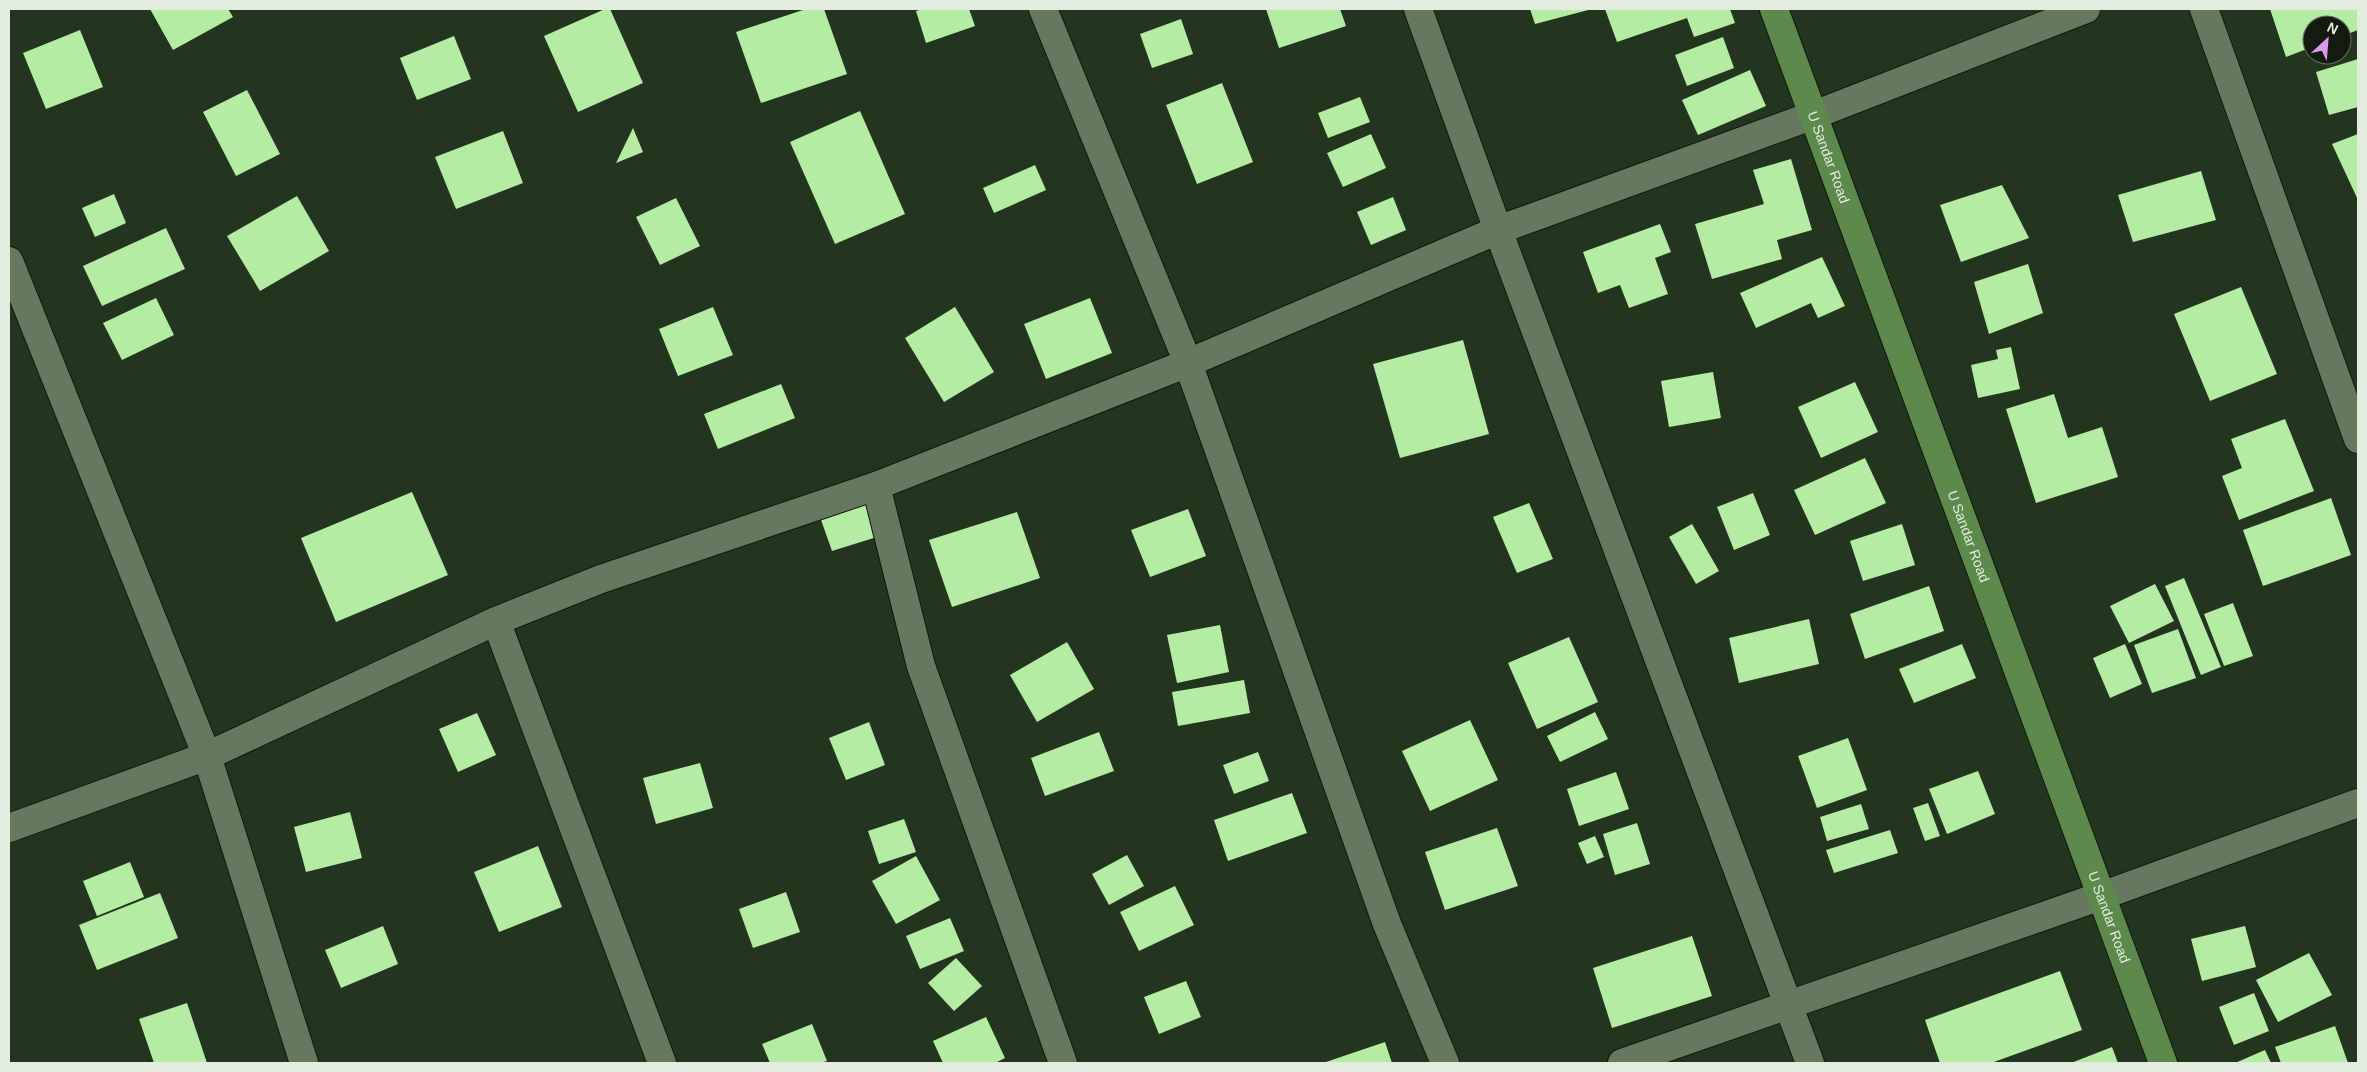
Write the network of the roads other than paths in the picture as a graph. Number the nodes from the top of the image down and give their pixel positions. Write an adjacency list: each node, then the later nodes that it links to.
1 (1043, 9): 9 (street)
2 (1418, 9): 7 (street)
3 (1774, 9): 6 (main road, U Sandar Road)
4 (2086, 9): 6 (street)
5 (2204, 9): 10 (street)
6 (1814, 115): 7 (street); 16 (main road, U Sandar Road)
7 (1498, 230): 9 (street); 17 (street)
8 (9, 261): 13 (street)
9 (1188, 363): 11 (street); 21 (street)
10 (2358, 439)
11 (876, 486): 12 (street); 20 (street)
12 (496, 621): 13 (street); 19 (street)
13 (207, 756): 15 (street); 18 (street)
14 (2358, 803): 16 (street)
15 (9, 828)
16 (2101, 896): 17 (street); 24 (main road, U Sandar Road)
17 (1790, 1005): 22 (street); 23 (street)
18 (304, 1063)
19 (662, 1063)
20 (1063, 1063)
21 (1444, 1063)
22 (1622, 1063)
23 (1810, 1063)
24 (2163, 1063)

